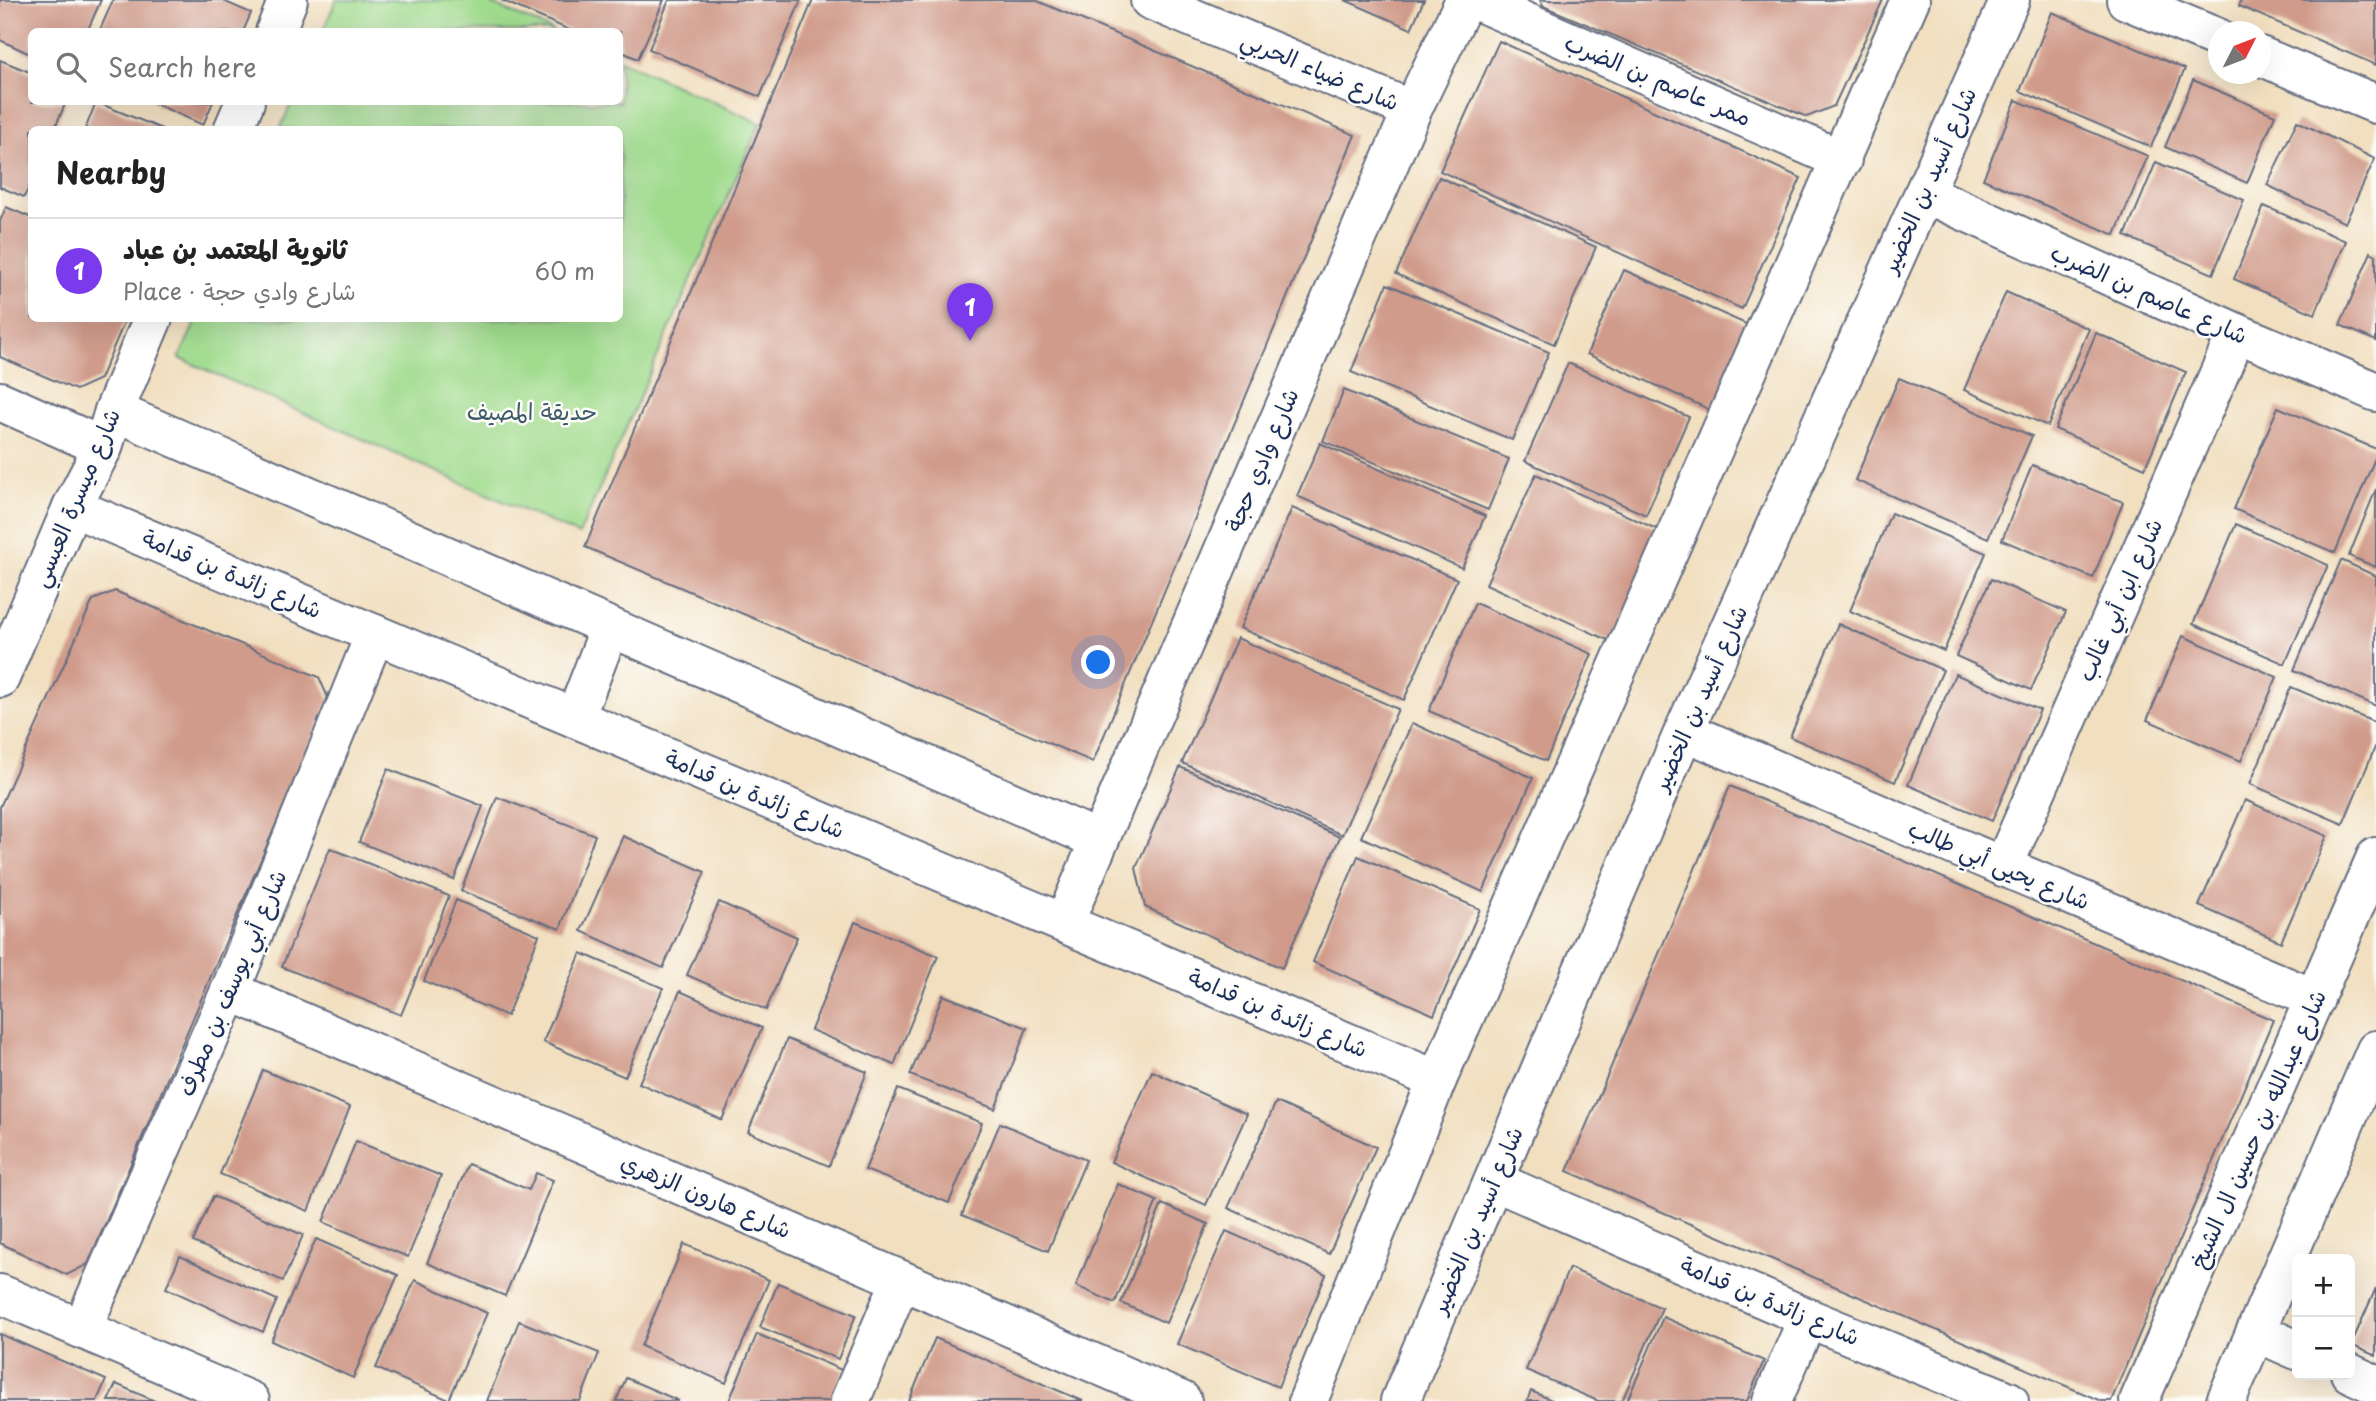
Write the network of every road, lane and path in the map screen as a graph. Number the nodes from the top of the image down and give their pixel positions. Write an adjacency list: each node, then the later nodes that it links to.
1 (288, 0): 8 (street)
2 (1150, 0): 13 (street, شارع ضياء الحربي)
3 (1465, 0): 13 (street, شارع وادي حجة)
4 (1475, 0): 15 (street, ممر عاصم بن الضرب)
5 (1910, 0): 15 (street)
6 (2010, 0): 16 (street, شارع أسيد بن الخضير)
7 (2126, 0): 9 (street)
8 (277, 28)
9 (2208, 34)
10 (2271, 61): 11 (street)
11 (2376, 104)
12 (244, 105): 14 (street)
13 (1412, 110): 29 (street, شارع وادي حجة)
14 (235, 126)
15 (1842, 160): 36 (street)
16 (1924, 192): 18 (street, شارع عاصم بن الضرب); 28 (street, شارع أسيد بن الخضير)
17 (151, 322): 21 (street, شارع ميسرة العبسي)
18 (2237, 333): 19 (street, شارع عاصم بن الضرب); 31 (street, شارع ابن أبي غالب)
19 (2376, 392)
20 (0, 401): 22 (street)
21 (114, 411): 22 (street, شارع ميسرة العبسي); 24 (street)
22 (103, 447): 23 (street, شارع ميسرة العبسي)
23 (72, 508): 25 (street, شارع زائدة بن قدامة); 26 (street, شارع ميسرة العبسي)
24 (610, 627): 27 (street); 29 (street)
25 (375, 634): 27 (street, شارع زائدة بن قدامة); 33 (street, شارع أبي يوسف بن مطرف)
26 (0, 678)
27 (575, 719): 32 (street, شارع زائدة بن قدامة)
28 (1684, 731): 31 (street, شارع يحيى أبي طالب); 37 (street, شارع أسيد بن الخضير)
29 (1099, 840): 32 (street, شارع وادي حجة)
30 (2376, 857): 34 (street, شارع عبدالله بن حسين ال الشيخ)
31 (2003, 867): 34 (street, شارع يحيى أبي طالب)
32 (1064, 923): 36 (street, شارع زائدة بن قدامة)
33 (230, 991): 38 (street, شارع هارون الزهري); 41 (street, شارع أبي يوسف بن مطرف)
34 (2315, 999): 53 (street, شارع عبدالله بن حسين ال الشيخ)
35 (2376, 1049): 42 (street)
36 (1437, 1080): 49 (street)
37 (1494, 1181): 40 (street, شارع زائدة بن قدامة); 50 (street, شارع أسيد بن الخضير)
38 (901, 1280): 47 (street); 48 (street, شارع هارون الزهري)
39 (0, 1293): 41 (street)
40 (1808, 1318): 51 (street); 52 (street, شارع زائدة بن قدامة)
41 (82, 1329): 46 (street)
42 (2256, 1332): 43 (street); 54 (street)
43 (2292, 1348)
44 (2355, 1375): 45 (street)
45 (2376, 1385)
46 (250, 1401)
47 (849, 1401)
48 (1182, 1401)
49 (1308, 1401)
50 (1400, 1401)
51 (1772, 1401)
52 (2009, 1401)
53 (2139, 1401)
54 (2226, 1401)

